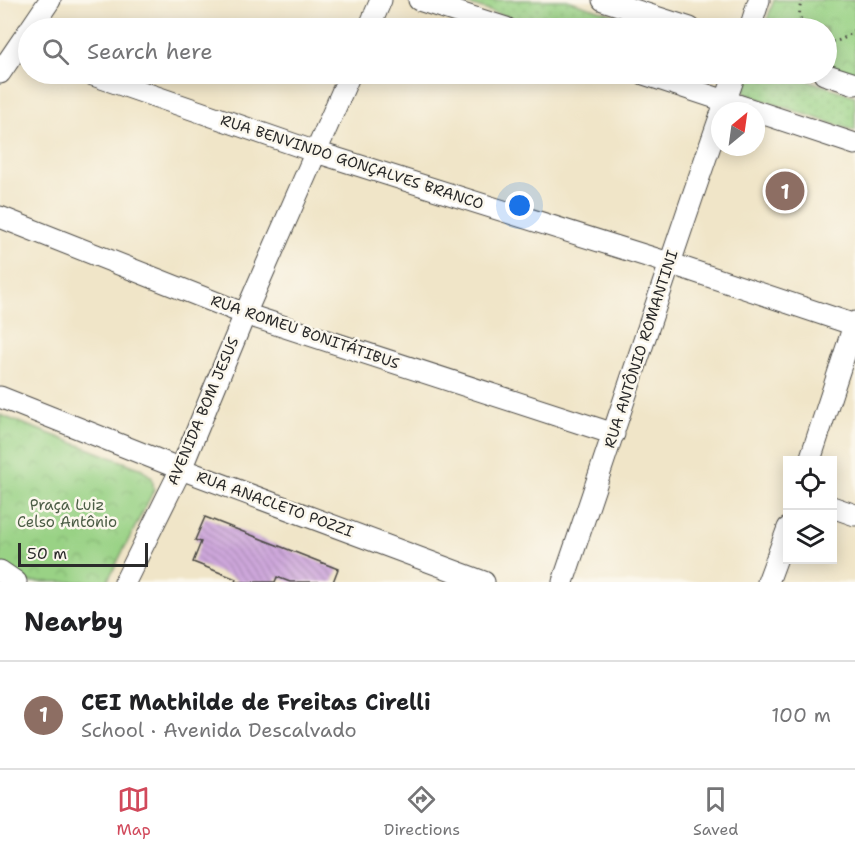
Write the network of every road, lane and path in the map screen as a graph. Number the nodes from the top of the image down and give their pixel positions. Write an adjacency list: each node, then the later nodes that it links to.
1 (50, 0): 7 (street)
2 (381, 0): 8 (street)
3 (419, 0): 9 (street)
4 (603, 0): 10 (street)
5 (759, 0): 11 (street)
6 (802, 0): 12 (path)
7 (39, 18)
8 (373, 18)
9 (475, 18)
10 (659, 18)
11 (753, 18)
12 (800, 18)
13 (855, 30): 14 (path)
14 (837, 42)
15 (18, 50): 16 (street)
16 (0, 73)
17 (837, 78): 22 (street)
18 (119, 84): 28 (street, RUA BENVINDO GONÇALVES BRANCO)
19 (346, 84): 28 (street, AVENIDA BOM JESUS)
20 (667, 84): 24 (street)
21 (732, 84): 23 (street, RUA ANTÔNIO ROMANTINI)
22 (855, 84)
23 (725, 102)
24 (711, 104)
25 (765, 120): 27 (street)
26 (711, 143): 30 (street, RUA ANTÔNIO ROMANTINI)
27 (855, 144)
28 (316, 152): 30 (street, RUA BENVINDO GONÇALVES BRANCO); 31 (street, AVENIDA BOM JESUS)
29 (0, 217): 31 (street, RUA ROMEU BONITÁTIBUS)
30 (669, 263): 32 (street, RUA BENVINDO GONÇALVES BRANCO); 34 (street, RUA ANTÔNIO ROMANTINI)
31 (245, 314): 34 (street, RUA ROMEU BONITÁTIBUS); 36 (street, AVENIDA BOM JESUS)
32 (855, 324): 35 (street)
33 (0, 397): 36 (street, RUA ANACLETO POZZI)
34 (614, 434): 44 (street, RUA ANTÔNIO ROMANTINI)
35 (811, 456)
36 (181, 469): 42 (street, AVENIDA BOM JESUS); 43 (street, RUA ANACLETO POZZI)
37 (837, 509): 38 (street)
38 (855, 515)
39 (783, 542): 45 (street)
40 (0, 571): 41 (street)
41 (16, 582)
42 (125, 582)
43 (484, 582)
44 (563, 582)
45 (768, 582)

